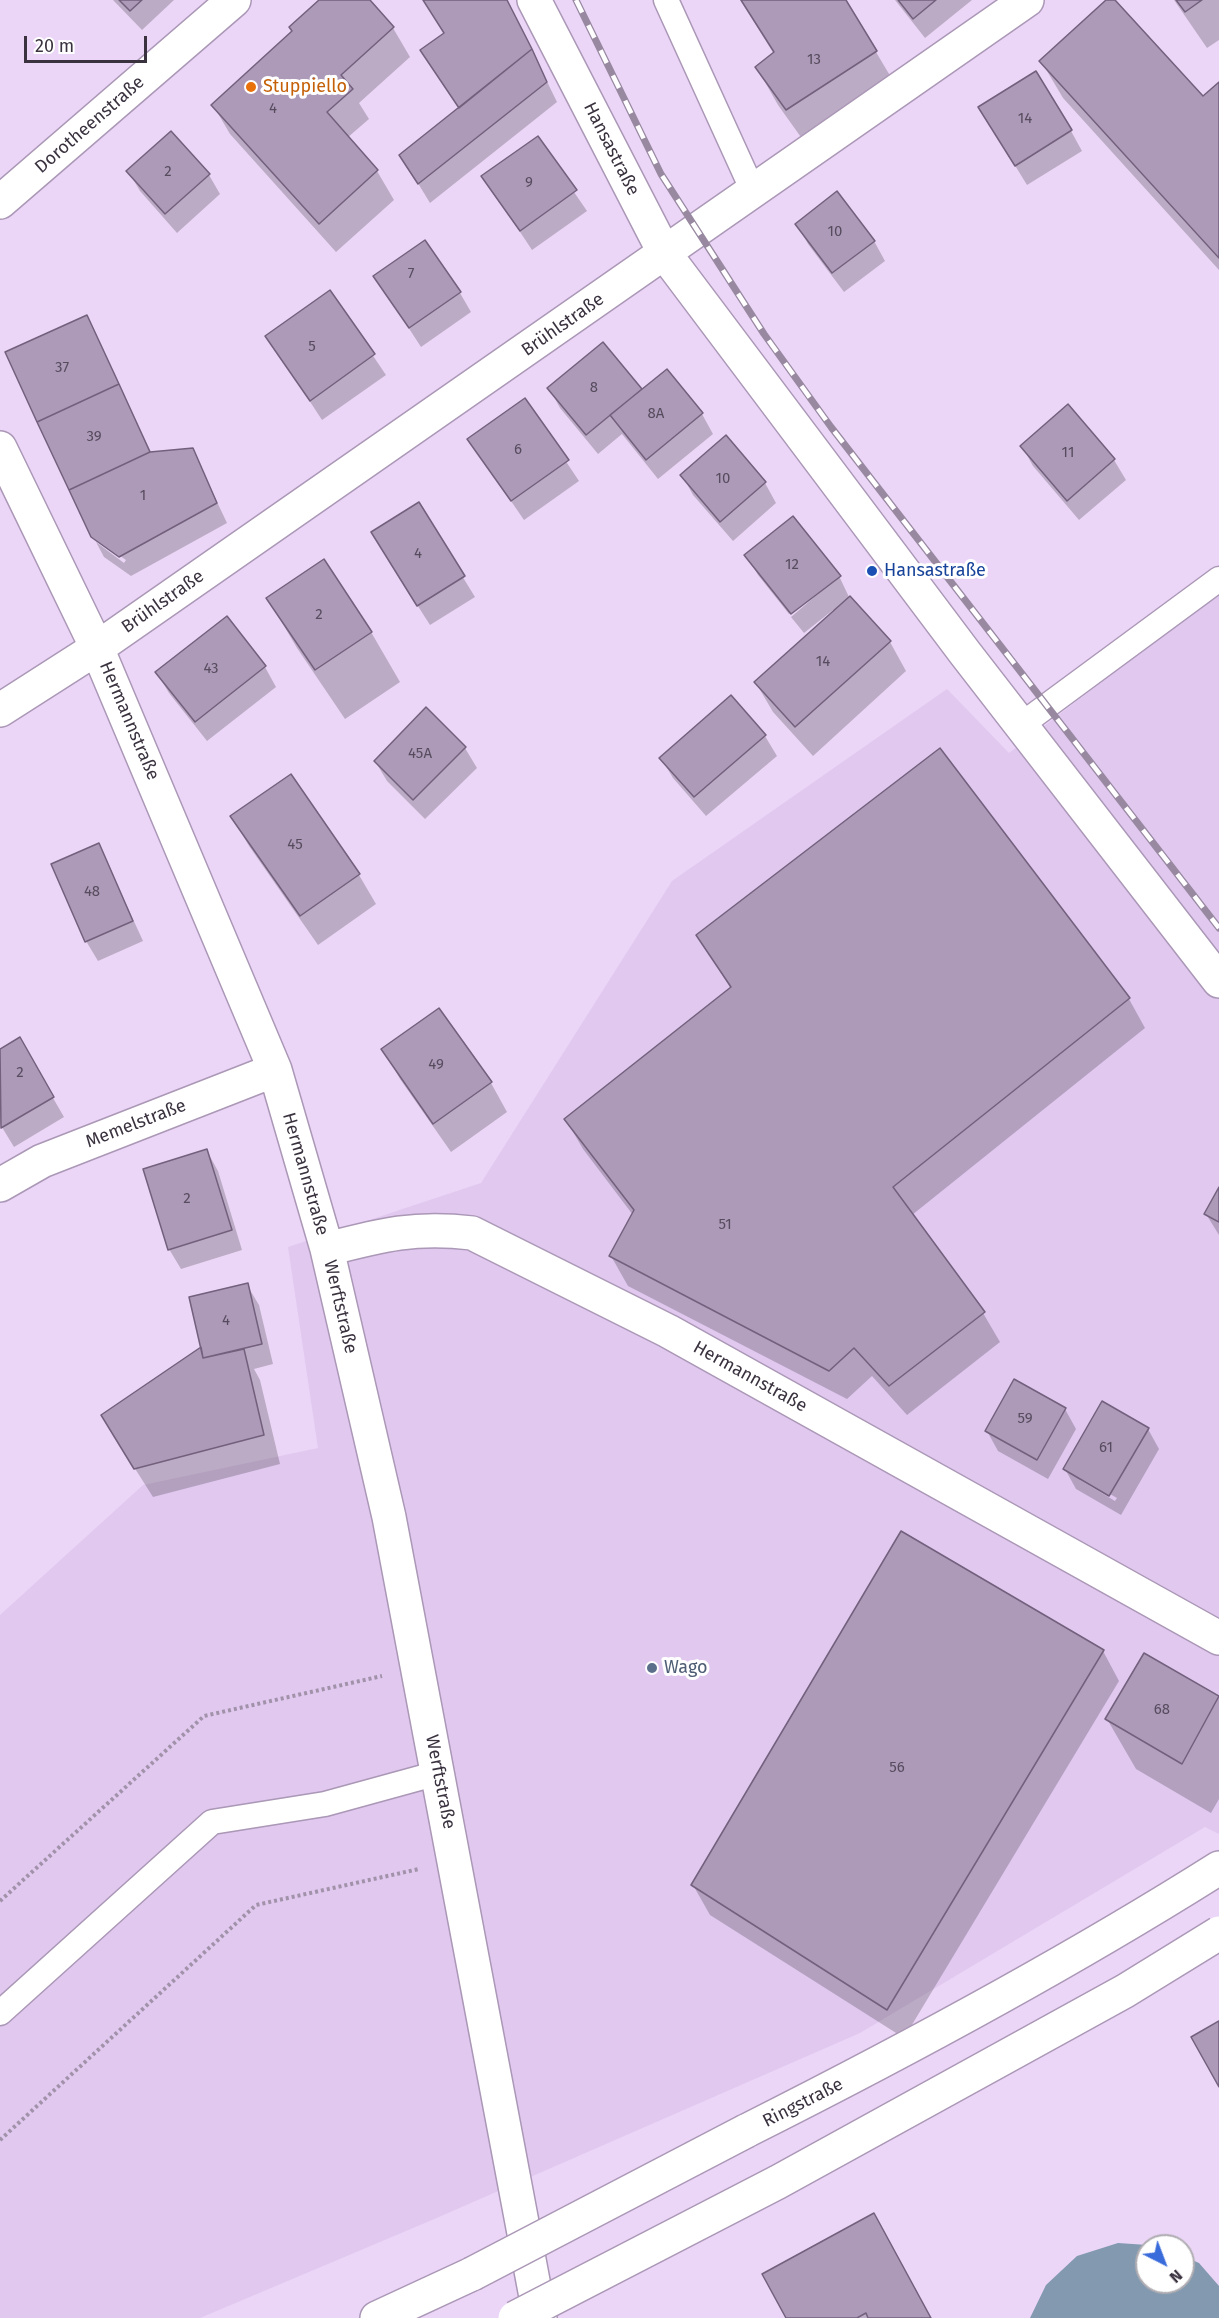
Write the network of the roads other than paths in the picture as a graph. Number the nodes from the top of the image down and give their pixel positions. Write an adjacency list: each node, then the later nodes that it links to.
1 (234, 0): 6 (street, Dorotheenstraße)
2 (534, 0): 7 (street, Hansastraße)
3 (666, 0): 5 (lane)
4 (1026, 0): 5 (street, Brühlstraße)
5 (753, 191): 7 (street, Brühlstraße)
6 (0, 202)
7 (665, 254): 10 (street, Brühlstraße); 12 (street, Hansastraße)
8 (0, 448): 10 (street, Hermannstraße)
9 (1219, 579): 12 (lane)
10 (98, 648): 11 (street, Brühlstraße); 14 (street, Hermannstraße)
11 (0, 710)
12 (1021, 725): 13 (street, Hansastraße)
13 (1218, 977)
14 (275, 1070): 15 (street, Memelstraße); 16 (street, Hermannstraße)
15 (0, 1185)
16 (327, 1249): 17 (street, Hermannstraße); 18 (street, Werftstraße)
17 (1219, 1638)
18 (438, 1773): 21 (lane); 24 (street, Werftstraße)
19 (1219, 1868): 22 (street, Ringstraße, bridge)
20 (1219, 1933): 23 (street, bridge)
21 (0, 2013)
22 (377, 2318)
23 (515, 2318)
24 (540, 2318)

